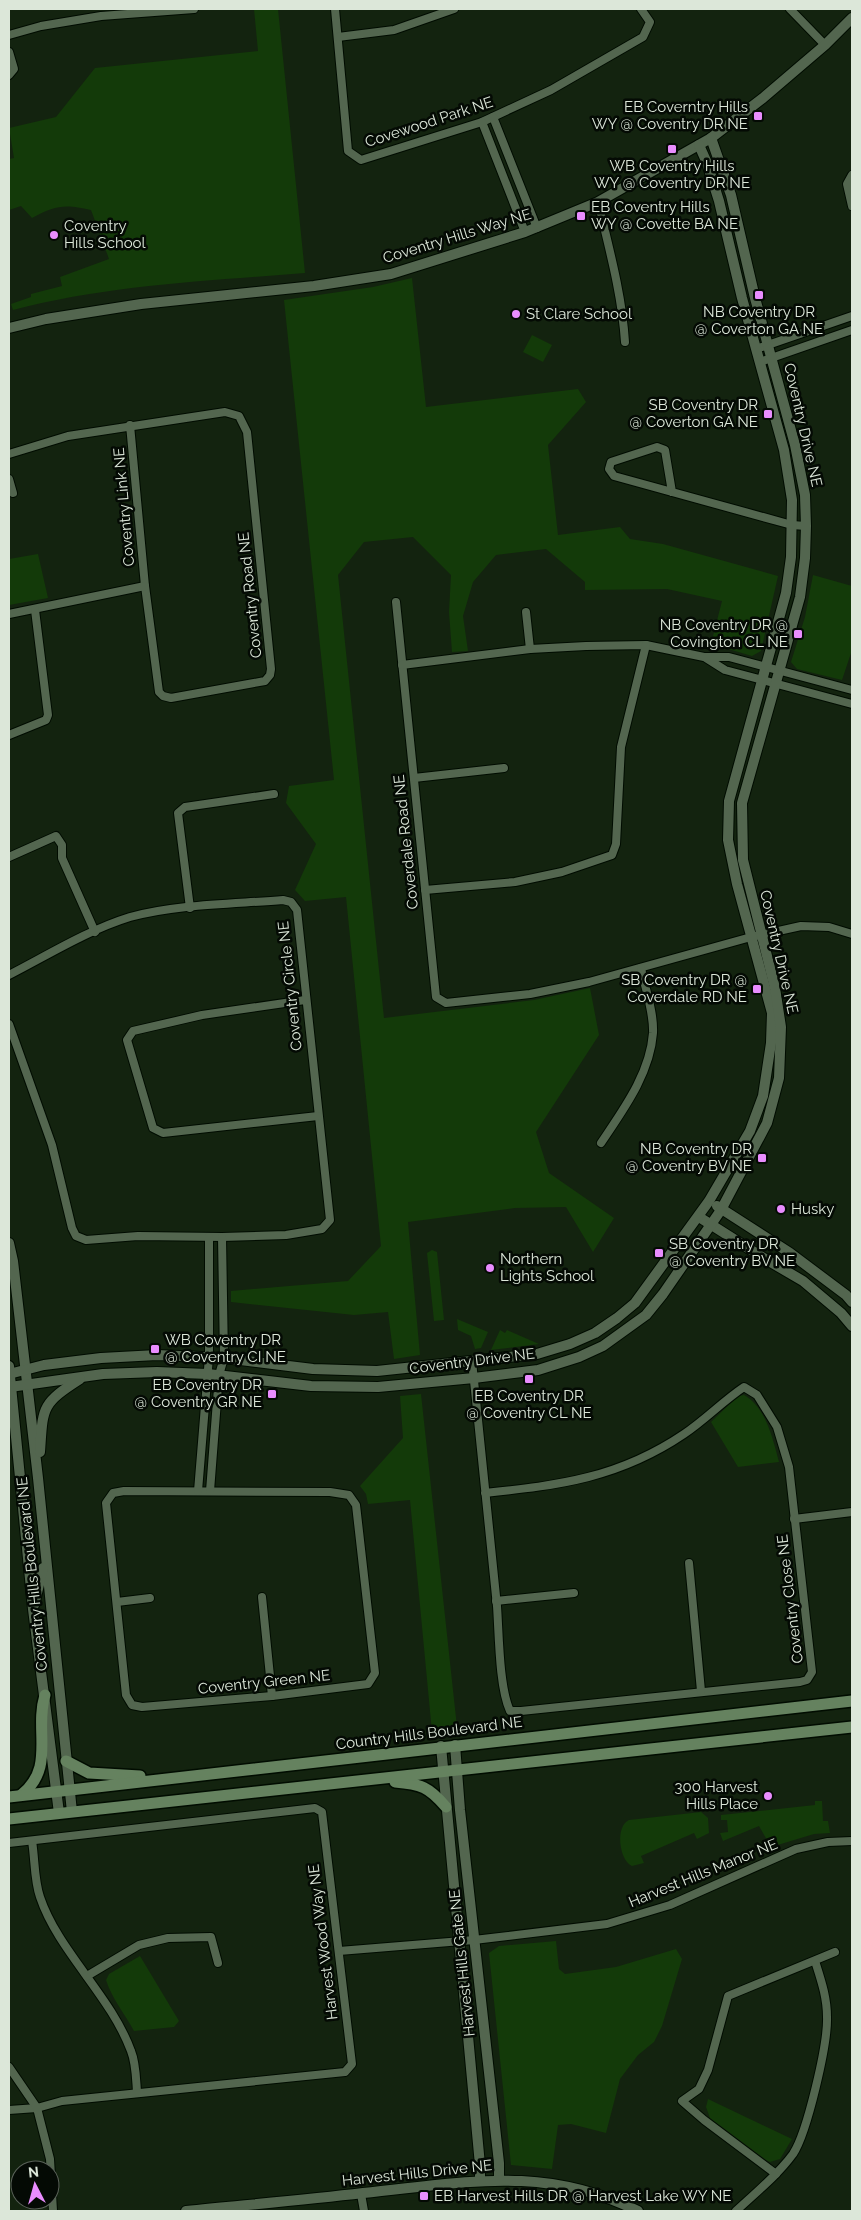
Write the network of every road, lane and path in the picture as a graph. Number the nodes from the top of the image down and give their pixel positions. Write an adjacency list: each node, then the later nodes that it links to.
1 (194, 9): 7 (street)
2 (335, 9): 8 (street, Covewood Park NE)
3 (451, 9): 8 (street)
4 (641, 9): 12 (street, Covewood Park NE)
5 (790, 9): 9 (street)
6 (852, 18): 9 (street, Coventry Hills Way NE)
7 (9, 35)
8 (338, 37): 13 (street, Covewood Park NE)
9 (825, 45): 14 (street, Coventry Hills Way NE)
10 (9, 52): 11 (street)
11 (9, 75)
12 (493, 117): 13 (street, Covewood Park NE); 21 (street)
13 (482, 122): 22 (street)
14 (711, 138): 15 (street, Coventry Hills Way NE); 17 (street, Coventry Drive NE)
15 (699, 146): 18 (street, Coventry Drive NE); 19 (street, Coventry Hills Way NE)
16 (852, 175): 20 (street)
17 (731, 195): 18 (street); 29 (street, Coventry Drive NE)
18 (719, 201): 30 (street, Coventry Drive NE)
19 (598, 202): 21 (street, Coventry Hills Way NE); 28 (street)
20 (852, 206)
21 (537, 228): 22 (street, Coventry Hills Way NE)
22 (525, 232): 25 (street, Coventry Hills Way NE)
23 (852, 316): 24 (street)
24 (822, 326): 27 (street); 29 (street)
25 (9, 328)
26 (852, 330): 27 (street)
27 (826, 339): 31 (street)
28 (625, 342)
29 (768, 345): 30 (street); 31 (street, Coventry Drive NE)
30 (756, 349): 32 (street, Coventry Drive NE)
31 (772, 358): 32 (street); 39 (street, Coventry Drive NE)
32 (760, 362): 38 (street, Coventry Drive NE)
33 (130, 425): 34 (street, Coventry Road NE); 42 (street, Coventry Link NE); 42 (street, Coventry Road NE)
34 (9, 454)
35 (9, 479): 37 (street)
36 (672, 492): 36 (street); 38 (street)
37 (13, 493)
38 (792, 525): 39 (street); 40 (street, Coventry Drive NE)
39 (806, 526): 41 (street, Coventry Drive NE)
40 (790, 565): 41 (street); 51 (street, Coventry Drive NE)
41 (804, 568): 52 (street, Coventry Drive NE)
42 (145, 586): 44 (street)
43 (396, 602): 50 (street, Coverdale Road NE)
44 (35, 610): 46 (street); 57 (street)
45 (526, 612): 48 (street)
46 (9, 614)
47 (646, 645): 48 (street); 49 (street); 62 (street)
48 (530, 649): 50 (street)
49 (704, 657): 51 (street); 53 (street)
50 (402, 665): 59 (street, Coverdale Road NE)
51 (766, 667): 52 (street); 53 (street, Coventry Drive NE)
52 (779, 670): 54 (street, Coventry Drive NE); 55 (street)
53 (762, 680): 54 (street); 66 (street, Coventry Drive NE)
54 (775, 683): 56 (street); 66 (street, Coventry Drive NE)
55 (852, 690)
56 (852, 704)
57 (9, 735)
58 (504, 768): 59 (street)
59 (414, 778): 62 (street, Coverdale Road NE)
60 (274, 794): 63 (street)
61 (9, 857): 64 (street)
62 (425, 890): 67 (street, Coverdale Road NE)
63 (190, 908): 64 (street, Coventry Circle NE); 69 (street, Coventry Circle NE)
64 (94, 932): 68 (street, Coventry Circle NE)
65 (852, 934): 66 (street, Coverdale Road NE)
66 (756, 936): 67 (street, Coverdale Road NE); 72 (street, Coventry Drive NE); 73 (street, Coventry Drive NE)
67 (641, 968): 74 (street)
68 (9, 975)
69 (305, 1000): 71 (street, Coventry Circle NE); 71 (street)
70 (9, 1024): 79 (street, Coventry Circle NE)
71 (318, 1116): 80 (street, Coventry Circle NE)
72 (750, 1131): 73 (street); 75 (street, Coventry Drive NE)
73 (760, 1137): 76 (street, Coventry Drive NE)
74 (601, 1143)
75 (709, 1201): 76 (street); 77 (street, Coventry Drive NE)
76 (721, 1210): 78 (street, Coventry Drive NE); 82 (street)
77 (698, 1217): 78 (street); 88 (street, Coventry Drive NE)
78 (712, 1225): 83 (street); 95 (street, Coventry Drive NE)
79 (209, 1237): 80 (street, Coventry Circle NE); 86 (street)
80 (222, 1237): 87 (street)
81 (9, 1243): 90 (street, Coventry Hills Boulevard NE)
82 (790, 1253): 83 (street); 84 (street)
83 (782, 1269): 85 (street)
84 (852, 1302)
85 (852, 1326)
86 (209, 1357): 87 (street, Coventry Drive NE); 90 (street, Coventry Drive NE); 92 (street)
87 (224, 1358): 88 (street, Coventry Drive NE); 93 (street)
88 (472, 1361): 95 (street, Coventry Close NE)
89 (9, 1366): 91 (street, Coventry Hills Boulevard NE)
90 (25, 1369): 91 (street, Coventry Drive NE); 96 (street, Coventry Hills Boulevard NE)
91 (9, 1374): 97 (street, Coventry Hills Boulevard NE)
92 (208, 1374): 93 (street, Coventry Drive NE); 94 (street, Coventry Drive NE); 99 (street)
93 (219, 1375): 95 (street, Coventry Drive NE); 100 (street)
94 (84, 1377): 96 (street, Coventry Drive NE); 98 (street)
95 (474, 1378): 101 (street, Coventry Close NE)
96 (27, 1385): 97 (street, Coventry Drive NE); 98 (street, Coventry Hills Boulevard NE)
97 (10, 1387): 111 (street, Coventry Hills Boulevard NE)
98 (38, 1478): 104 (street, Coventry Hills Boulevard NE)
99 (198, 1491): 100 (street, Coventry Green NE); 110 (street, Coventry Green NE)
100 (210, 1491): 114 (street, Coventry Green NE)
101 (485, 1493): 103 (street, Coventry Close NE); 109 (street, Coventry Close NE)
102 (852, 1512): 103 (street)
103 (794, 1519): 112 (street, Coventry Close NE)
104 (46, 1556): 111 (street); 119 (street, Coventry Hills Boulevard NE)
105 (689, 1563): 112 (street)
106 (574, 1593): 109 (street)
107 (262, 1597): 114 (street)
108 (150, 1598): 110 (street)
109 (496, 1601): 112 (street, Coventry Close NE)
110 (117, 1602): 114 (street, Coventry Green NE)
111 (33, 1609): 113 (street, Coventry Hills Boulevard NE)
112 (701, 1691)
113 (45, 1695): 125 (street, Coventry Hills Boulevard NE); 126 (main road)
114 (272, 1696)
115 (852, 1701): 117 (main road, Country Hills Boulevard NE)
116 (848, 1728): 120 (main road)
117 (455, 1745): 118 (main road, Country Hills Boulevard NE); 120 (street, Harvest Hills Gate NE)
118 (441, 1746): 121 (street, Harvest Hills Gate NE); 122 (main road, Country Hills Boulevard NE)
119 (66, 1761): 122 (main road); 124 (street, Coventry Hills Boulevard NE)
120 (457, 1770): 121 (main road); 136 (street, Harvest Hills Gate NE)
121 (443, 1772): 123 (main road); 128 (street, Harvest Hills Gate NE)
122 (181, 1777): 124 (main road, Country Hills Boulevard NE)
123 (371, 1780): 128 (main road); 129 (main road)
124 (69, 1791): 125 (main road, Country Hills Boulevard NE); 129 (street, Coventry Hills Boulevard NE)
125 (57, 1792): 126 (main road, Country Hills Boulevard NE); 130 (street, Coventry Hills Boulevard NE)
126 (21, 1795): 127 (main road, Country Hills Boulevard NE)
127 (9, 1797)
128 (446, 1807): 135 (street, Harvest Hills Gate NE)
129 (72, 1812): 130 (main road)
130 (59, 1814): 131 (main road)
131 (9, 1819)
132 (32, 1841): 134 (street, Harvest Wood Way NE); 137 (street, Harvest Wood Way NE); 141 (street)
133 (852, 1842): 136 (street, Harvest Hills Manor NE)
134 (9, 1843)
135 (458, 1940): 136 (street, Harvest Hills Manor NE); 137 (street, Harvest Hills Manor NE); 148 (street, Harvest Hills Gate NE)
136 (474, 1940): 147 (street, Harvest Hills Gate NE)
137 (339, 1951): 143 (street, Harvest Wood Way NE)
138 (835, 1952): 139 (street)
139 (815, 1962): 146 (street); 146 (street)
140 (218, 1964): 141 (street)
141 (87, 1976): 143 (street)
142 (9, 2067): 144 (street)
143 (137, 2092): 144 (street, Harvest Wood Way NE)
144 (37, 2108): 145 (street, Harvest Wood Way NE); 151 (street)
145 (9, 2110)
146 (776, 2174): 155 (street)
147 (498, 2179): 148 (street, Harvest Hills Drive NE); 150 (street, Harvest Hills Drive NE)
148 (480, 2180): 149 (street, Harvest Hills Drive NE)
149 (361, 2194): 152 (street, Harvest Hills Drive NE); 153 (street)
150 (623, 2208): 154 (street, Harvest Hills Drive NE)
151 (53, 2211)
152 (192, 2211)
153 (364, 2211)
154 (638, 2211)
155 (736, 2211)

